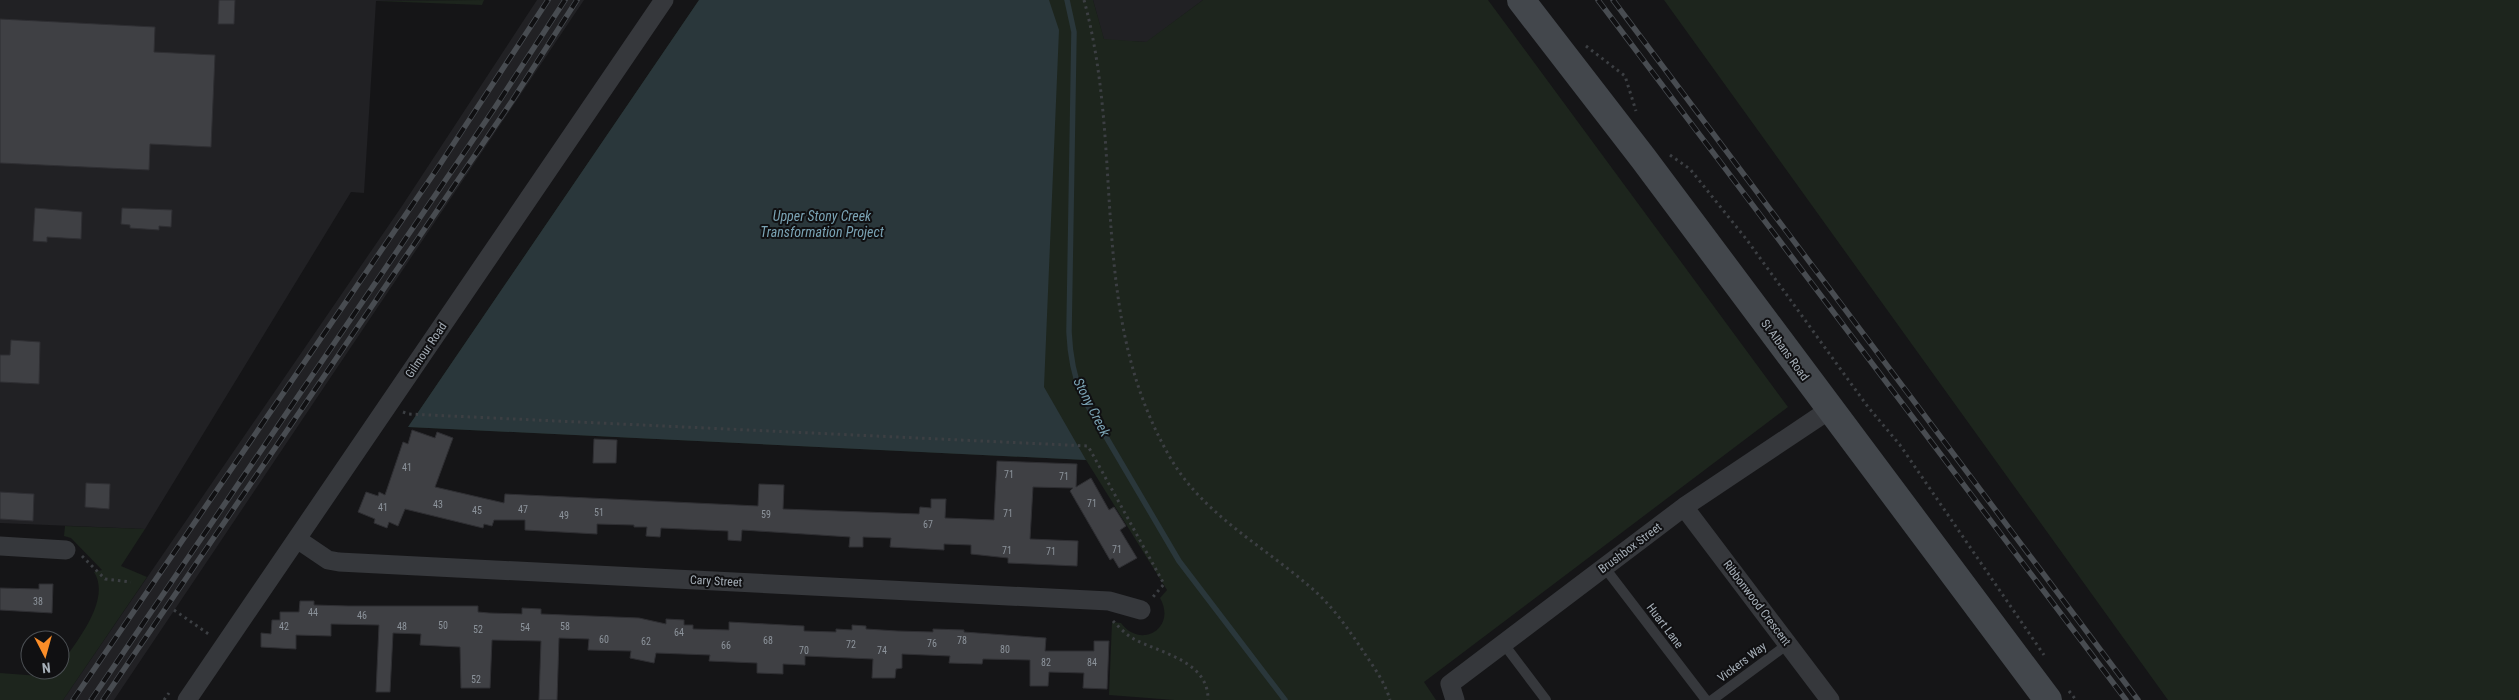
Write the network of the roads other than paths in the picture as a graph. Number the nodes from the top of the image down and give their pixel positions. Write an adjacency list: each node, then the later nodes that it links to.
1 (664, 0): 5 (street, Gilmour Road)
2 (1522, 0): 3 (main road, St Albans Road)
3 (1829, 410): 4 (street, Brushbox Street); 12 (main road, St Albans Road)
4 (1684, 507): 8 (street, Brushbox Street); 11 (street, Ribbonwood Crescent)
5 (296, 539): 9 (street, Cary Street); 13 (street, Gilmour Road)
6 (0, 546): 7 (street)
7 (66, 550)
8 (1605, 568): 10 (street, Brushbox Street); 16 (lane, Huart Lane)
9 (1141, 610)
10 (1503, 643): 14 (street, Brushbox Street); 15 (lane)
11 (1788, 644): 17 (lane, Vickers Way); 18 (street, Ribbonwood Crescent)
12 (2057, 693)
13 (187, 700)
14 (1455, 700)
15 (1546, 700)
16 (1706, 700)
17 (1712, 700)
18 (1830, 700)

